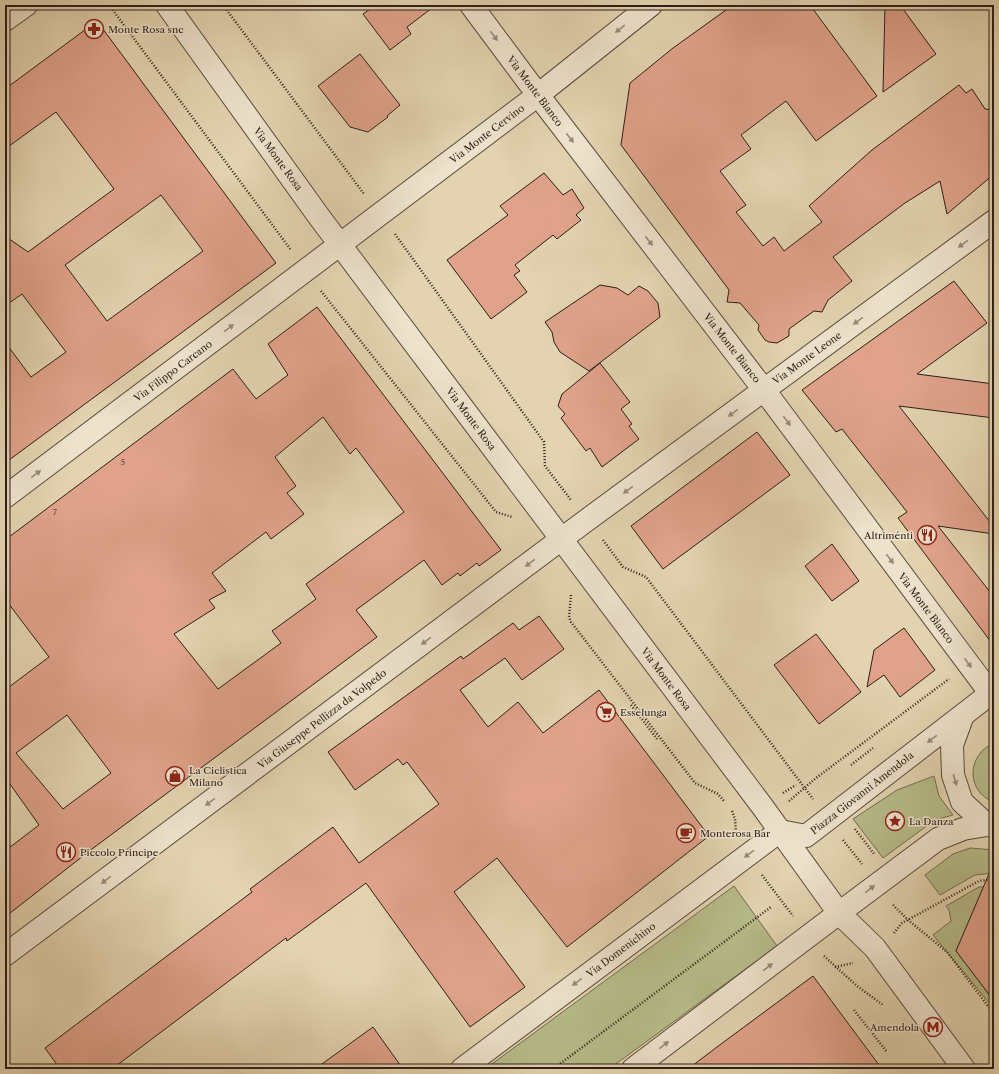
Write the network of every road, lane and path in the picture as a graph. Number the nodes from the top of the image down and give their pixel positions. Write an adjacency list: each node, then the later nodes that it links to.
1 (26, 5): 7 (street)
2 (109, 5): 13 (path)
3 (167, 5): 12 (street, Via Monte Rosa)
4 (223, 5): 9 (path)
5 (470, 5): 8 (street, Via Monte Bianco, one-way to 8)
6 (651, 5): 8 (street, Via Monte Cervino, one-way to 8)
7 (5, 20)
8 (538, 96): 12 (street, Via Monte Cervino); 15 (street, Via Monte Bianco, one-way to 15)
9 (365, 196)
10 (994, 221): 15 (street, Via Monte Leone, one-way to 15)
11 (400, 242): 17 (path)
12 (340, 244): 16 (street, Via Filippo Carcano, one-way to 12); 19 (street, Via Monte Rosa)
13 (296, 256)
14 (323, 294): 18 (path)
15 (764, 390): 19 (street, Via Monte Leone, one-way to 19); 23 (street, Via Monte Bianco, one-way to 23)
16 (5, 497)
17 (574, 502)
18 (518, 521)
19 (561, 539): 38 (street, Via Monte Rosa); 51 (street, Via Giuseppe Pellizza da Volpedo, one-way to 51)
20 (605, 543): 30 (path)
21 (571, 591): 33 (path)
22 (951, 678): 30 (path)
23 (993, 693): 25 (street, Piazza Giovanni Amendola)
24 (631, 705): 26 (path)
25 (963, 716): 36 (street, one-way to 36); 38 (street, Piazza Giovanni Amendola, one-way to 38)
26 (657, 739)
27 (873, 748): 28 (path)
28 (851, 765)
29 (796, 785): 31 (path)
30 (805, 788): 32 (path); 34 (path)
31 (783, 792)
32 (792, 799)
33 (727, 805)
34 (818, 805)
35 (731, 808): 40 (path)
36 (990, 826): 47 (street, one-way to 36)
37 (853, 827): 41 (path)
38 (780, 831): 47 (street); 57 (street, Via Domenichino, one-way to 57)
39 (840, 835): 42 (path)
40 (736, 836)
41 (876, 857)
42 (863, 866)
43 (759, 872): 48 (path)
44 (994, 879): 49 (path)
45 (890, 901): 49 (path)
46 (771, 907): 58 (path)
47 (839, 913): 59 (street, one-way to 47); 60 (street)
48 (794, 918)
49 (908, 920): 50 (path); 55 (path)
50 (895, 932)
51 (5, 955)
52 (856, 962): 53 (path)
53 (835, 967)
54 (854, 1010): 56 (path)
55 (994, 1014)
56 (887, 1052)
57 (462, 1069)
58 (553, 1069)
59 (633, 1069)
60 (964, 1069)

